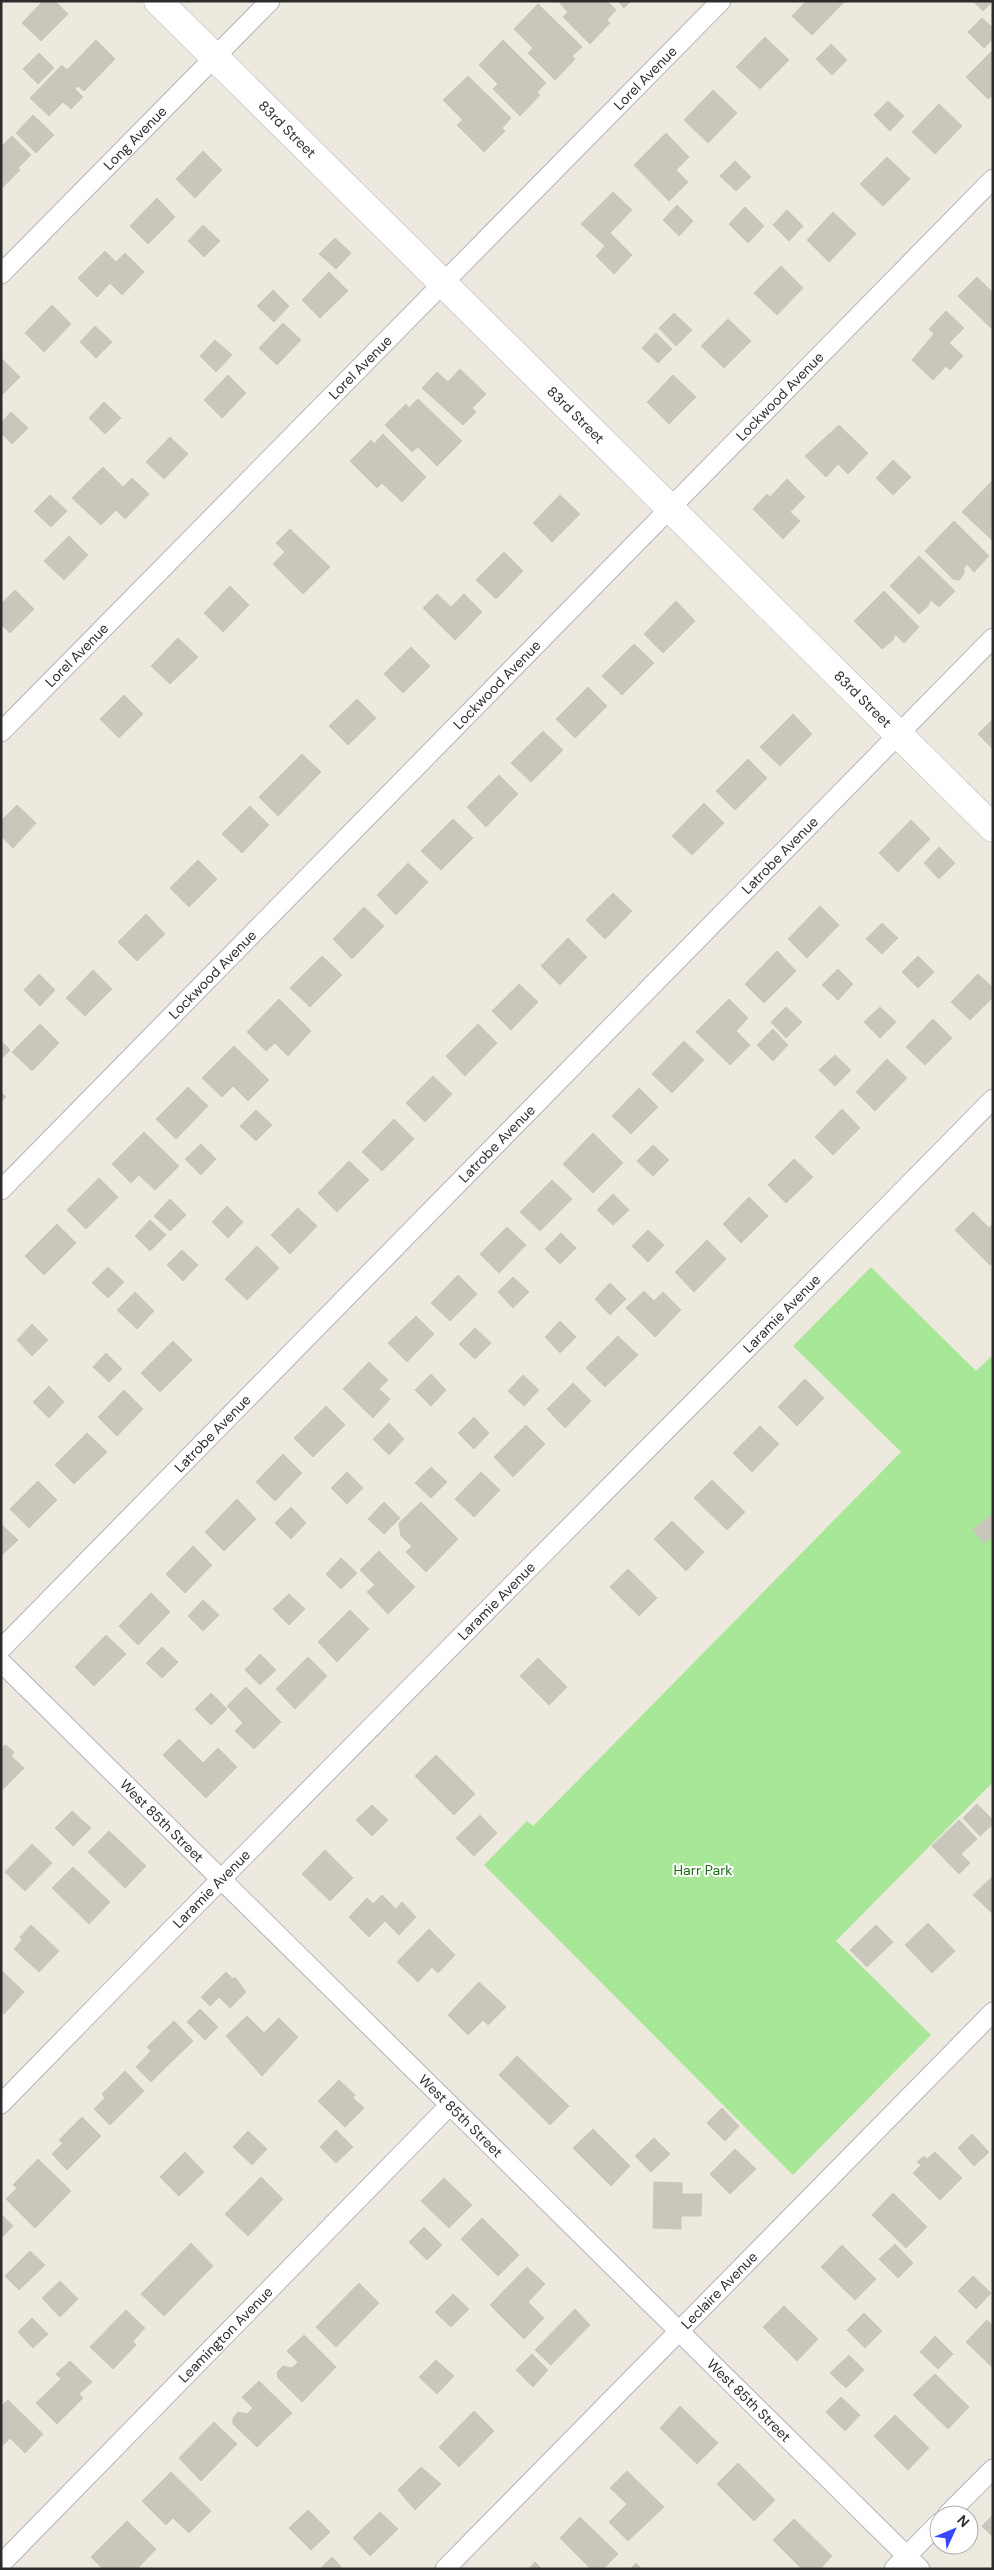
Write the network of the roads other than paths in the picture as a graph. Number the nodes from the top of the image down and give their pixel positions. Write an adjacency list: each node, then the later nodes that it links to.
1 (158, 1): 4 (street, 83rd Street)
2 (270, 1): 4 (street, Long Avenue)
3 (721, 1): 7 (street, Lorel Avenue)
4 (215, 58): 6 (street, Long Avenue); 7 (street, 83rd Street)
5 (993, 179): 8 (street, Lockwood Avenue)
6 (1, 274)
7 (443, 284): 8 (street, 83rd Street); 10 (street, Lorel Avenue)
8 (669, 508): 11 (street, 83rd Street); 14 (street, Lockwood Avenue)
9 (993, 638): 11 (street, Latrobe Avenue)
10 (1, 732)
11 (898, 734): 12 (street, 83rd Street); 15 (street, Latrobe Avenue)
12 (993, 828)
13 (993, 1099): 17 (street, Laramie Avenue)
14 (1, 1190)
15 (1, 1649)
16 (1, 1662): 17 (street, West 85th Street)
17 (221, 1878): 19 (street, Laramie Avenue); 20 (street, West 85th Street)
18 (993, 2012): 21 (street, Leclaire Avenue)
19 (1, 2104)
20 (449, 2106): 21 (street, West 85th Street); 25 (street, Leamington Avenue)
21 (678, 2331): 26 (street, West 85th Street); 27 (street, Leclaire Avenue)
22 (993, 2468): 23 (street)
23 (957, 2505)
24 (929, 2536): 26 (street)
25 (1, 2564)
26 (907, 2564)
27 (445, 2569)

